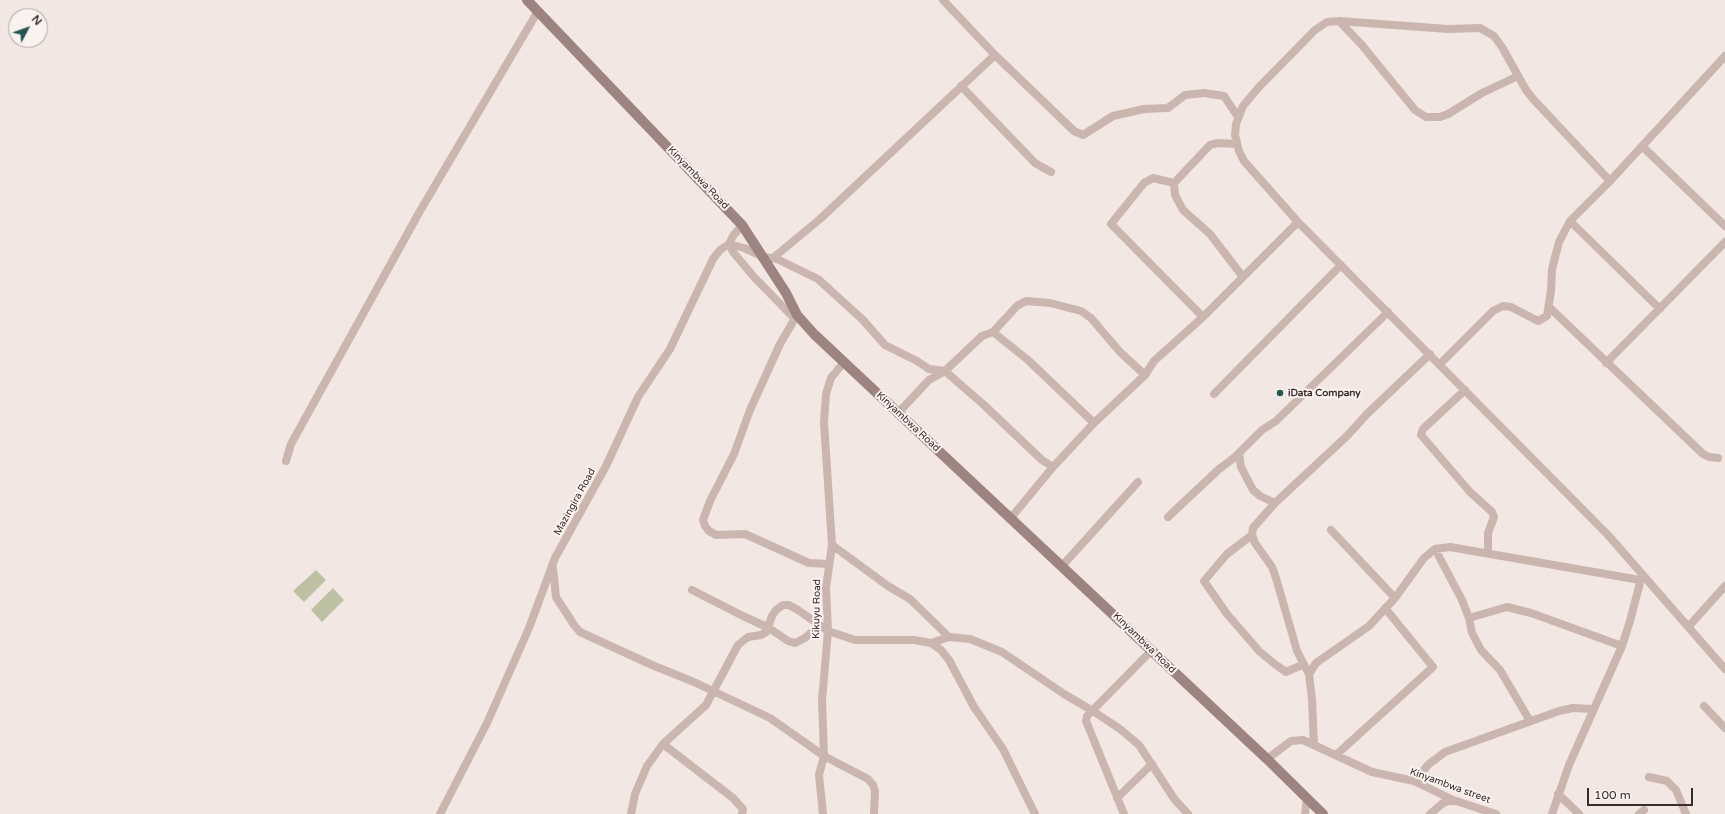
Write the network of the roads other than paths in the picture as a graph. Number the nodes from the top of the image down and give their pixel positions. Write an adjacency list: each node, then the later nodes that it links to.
1 (527, 0): 3 (street, Kinyambwa Road)
2 (944, 0): 5 (street)
3 (538, 11): 17 (street, Kinyambwa Road); 42 (street)
4 (1339, 21): 7 (street); 7 (street); 9 (street)
5 (995, 54): 8 (street); 9 (street)
6 (1725, 56): 11 (street)
7 (1518, 76): 13 (street)
8 (961, 86): 12 (street); 21 (street)
9 (1238, 117): 10 (street)
10 (1237, 144): 14 (street); 16 (street)
11 (1642, 146): 13 (street); 18 (street)
12 (1051, 172)
13 (1610, 181): 15 (street)
14 (1174, 183): 23 (street); 28 (street)
15 (1570, 221): 24 (street); 25 (street)
16 (1298, 222): 22 (street); 23 (street)
17 (742, 225): 20 (street, Mazingira Road); 21 (street, Kinyambwa Road)
18 (1725, 226)
19 (1725, 242): 25 (street)
20 (729, 244): 21 (street); 27 (street); 55 (street, Mazingira Road)
21 (768, 257): 27 (street, Kinyambwa Road); 34 (street)
22 (1340, 265): 26 (street); 37 (street)
23 (1243, 276): 28 (street)
24 (1549, 307): 32 (street); 33 (street)
25 (1660, 309): 32 (street)
26 (1388, 312): 30 (street); 40 (street)
27 (796, 317): 31 (street, Kinyambwa Road); 53 (street)
28 (1203, 317): 35 (street)
29 (993, 332): 34 (street); 35 (street); 39 (street)
30 (1430, 354): 33 (street); 45 (street)
31 (844, 362): 38 (street, Kinyambwa Road); 50 (street, Kikuyu Road)
32 (1606, 363): 41 (street)
33 (1440, 364): 36 (street)
34 (945, 371): 38 (street); 43 (street)
35 (1145, 375): 39 (street)
36 (1465, 390): 52 (street); 56 (street)
37 (1214, 394)
38 (898, 412): 47 (street, Kinyambwa Road)
39 (1094, 423): 43 (street)
40 (1239, 454): 45 (street); 46 (street)
41 (1718, 458)
42 (286, 461)
43 (1053, 467): 47 (street)
44 (1138, 482): 54 (street)
45 (1275, 503): 49 (street)
46 (1168, 517)
47 (1010, 519): 54 (street, Kinyambwa Road)
48 (1330, 530): 59 (street)
49 (1252, 535): 70 (street); 70 (street)
50 (832, 545): 53 (street, Kikuyu Road); 66 (street)
51 (1435, 549): 52 (street); 59 (street); 61 (street)
52 (1488, 554): 56 (street)
53 (829, 564): 65 (street, Kikuyu Road)
54 (1062, 566): 69 (street, Kinyambwa Road)
55 (553, 568): 73 (street); 91 (street, Mazingira Road)
56 (1641, 577): 63 (street); 68 (street)
57 (1725, 586): 63 (street)
58 (692, 590): 64 (street)
59 (1395, 598): 60 (street)
60 (1385, 608): 72 (street); 81 (street)
61 (1469, 618): 68 (street); 77 (street)
62 (820, 625): 64 (street); 64 (street); 65 (street)
63 (1689, 626): 71 (street)
64 (769, 628): 73 (street)
65 (828, 631): 67 (street); 82 (street, Kikuyu Road)
66 (949, 637): 67 (street); 76 (street)
67 (931, 643): 96 (street)
68 (1622, 646): 75 (street)
69 (1152, 650): 76 (street); 83 (street, Kinyambwa Road)
70 (1304, 664): 72 (street)
71 (1725, 669)
72 (1309, 674): 80 (street)
73 (714, 690): 79 (street); 82 (street)
74 (1704, 706): 78 (street)
75 (1592, 709): 77 (street); 87 (street)
76 (1093, 711): 84 (street); 88 (street)
77 (1530, 721): 86 (street)
78 (1725, 728)
79 (663, 744): 92 (street); 93 (street)
80 (1314, 745): 81 (street, Kinyambwa street); 83 (street, Kinyambwa street)
81 (1336, 755): 86 (street, Kinyambwa street)
82 (824, 756): 94 (street, Kikuyu Road); 95 (street)
83 (1267, 759): 89 (street, Kinyambwa Road)
84 (1152, 764): 88 (street); 98 (street)
85 (1649, 777): 105 (street)
86 (1414, 781): 90 (street, Kinyambwa street)
87 (1558, 794): 103 (street); 104 (street)
88 (1117, 798): 97 (street)
89 (1307, 798): 99 (street); 100 (street, Kinyambwa Road)
90 (1452, 800): 101 (street); 102 (street, Kinyambwa street)
91 (440, 814)
92 (631, 814)
93 (742, 814)
94 (823, 814)
95 (874, 814)
96 (1035, 814)
97 (1124, 814)
98 (1188, 814)
99 (1305, 814)
100 (1323, 814)
101 (1430, 814)
102 (1496, 814)
103 (1552, 814)
104 (1579, 814)
105 (1686, 814)

